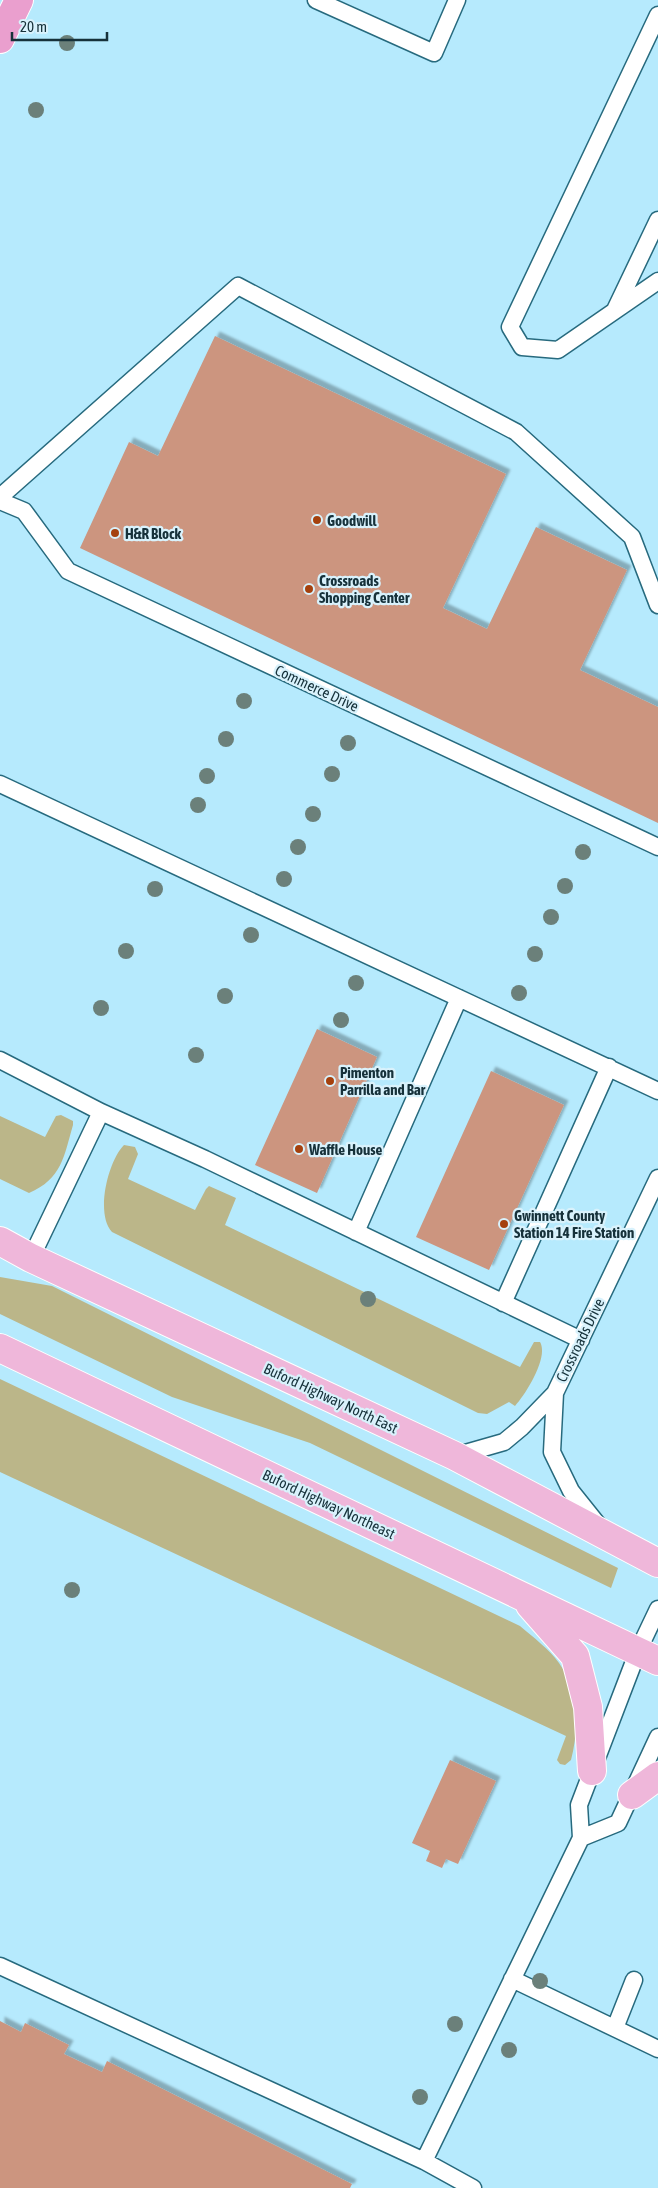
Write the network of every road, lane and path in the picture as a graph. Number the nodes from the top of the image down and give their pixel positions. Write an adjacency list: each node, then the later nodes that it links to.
1 (19, 0): 5 (highway)
2 (316, 0): 3 (lane)
3 (457, 0)
4 (658, 15): 8 (lane)
5 (0, 40)
6 (658, 220): 8 (lane)
7 (658, 281): 8 (lane)
8 (615, 311)
9 (0, 497): 11 (lane)
10 (0, 501): 13 (lane, Commerce Drive)
11 (658, 605)
12 (0, 784): 14 (lane)
13 (658, 847)
14 (460, 998): 16 (lane); 20 (lane)
15 (0, 1060): 18 (lane)
16 (608, 1067): 17 (lane); 23 (lane)
17 (658, 1091)
18 (101, 1112): 20 (lane); 22 (lane)
19 (658, 1178): 24 (lane, Crossroads Drive)
20 (356, 1232): 23 (lane)
21 (0, 1241): 22 (main road, Buford Highway North East)
22 (31, 1258): 27 (main road, Buford Highway North East)
23 (503, 1303): 24 (lane)
24 (580, 1340): 26 (lane, Crossroads Drive)
25 (0, 1348): 30 (main road, Buford Highway Northeast)
26 (555, 1393): 27 (lane, Crossroads Drive); 28 (lane)
27 (455, 1456): 28 (main road, Buford Highway North East)
28 (606, 1534): 29 (main road, Buford Highway North East)
29 (658, 1563)
30 (522, 1596): 32 (main road, Buford Highway Northeast); 34 (main road)
31 (658, 1609): 32 (lane)
32 (648, 1656): 34 (lane)
33 (658, 1737): 36 (lane)
34 (592, 1771): 37 (lane)
35 (658, 1776): 36 (main road)
36 (632, 1795): 37 (lane)
37 (580, 1838): 39 (lane)
38 (0, 1966): 43 (lane)
39 (512, 1979): 41 (lane); 43 (lane)
40 (634, 1980): 41 (lane)
41 (615, 2028): 42 (lane)
42 (658, 2049)
43 (424, 2161): 44 (lane)
44 (472, 2188)

